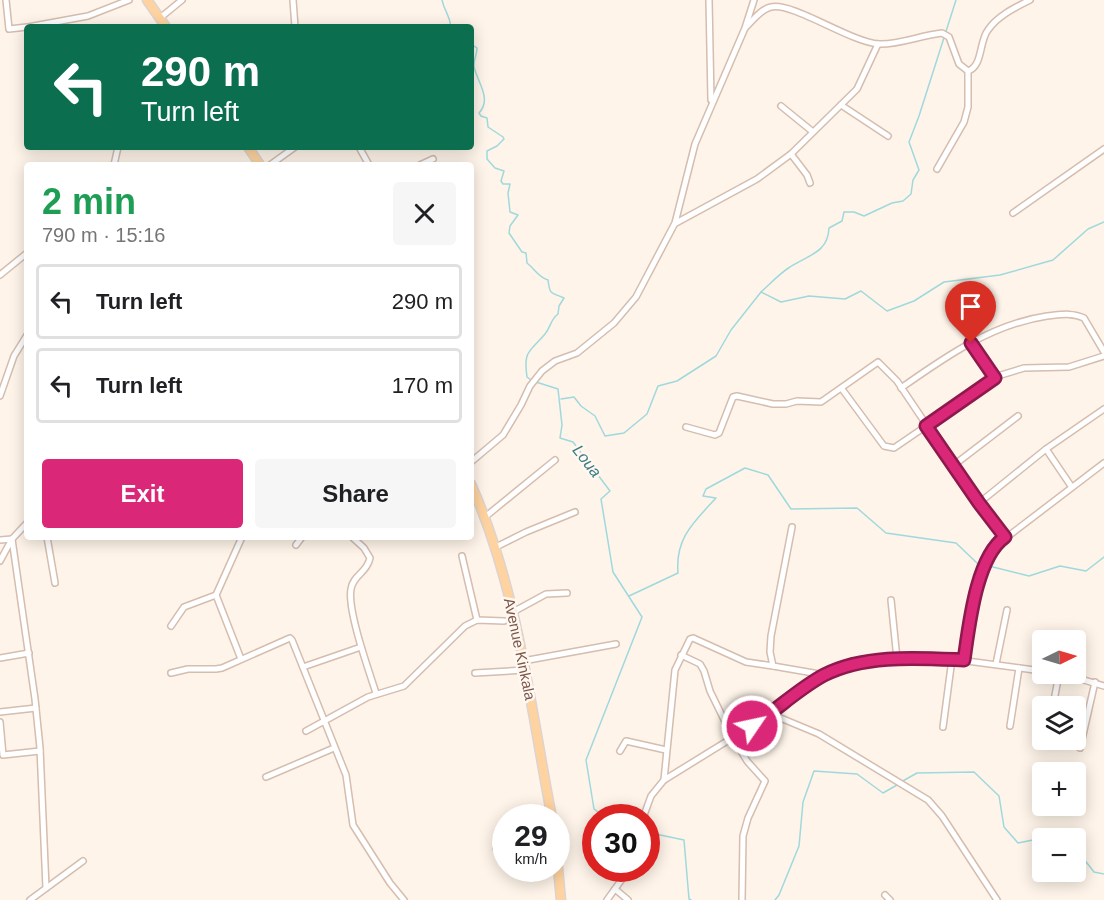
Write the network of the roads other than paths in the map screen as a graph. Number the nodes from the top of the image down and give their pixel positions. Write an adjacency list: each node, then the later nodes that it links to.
1 (6, 0): 15 (street)
2 (129, 0): 10 (street)
3 (147, 0): 9 (main road)
4 (182, 0): 9 (street)
5 (293, 0): 12 (street)
6 (709, 0): 19 (street)
7 (754, 0): 14 (street)
8 (1030, 0): 18 (street)
9 (159, 18): 11 (main road)
10 (44, 24)
11 (164, 24)
12 (295, 24)
13 (24, 27): 15 (street)
14 (745, 28): 17 (street); 19 (street)
15 (9, 29): 16 (street)
16 (0, 30)
17 (878, 44): 18 (street); 20 (street)
18 (968, 71): 30 (street)
19 (711, 103): 33 (street)
20 (841, 105): 22 (street); 23 (street)
21 (781, 106): 22 (street)
22 (813, 132): 26 (street)
23 (888, 136)
24 (1104, 148): 32 (street)
25 (291, 150): 28 (street)
26 (791, 154): 31 (street); 33 (street)
27 (433, 159): 29 (street)
28 (274, 162)
29 (426, 162)
30 (937, 170)
31 (810, 183)
32 (1013, 213)
33 (675, 223): 49 (street)
34 (24, 255): 35 (street)
35 (0, 275)
36 (24, 340): 43 (street)
37 (971, 343): 38 (street); 40 (street); 41 (street)
38 (1104, 352)
39 (1104, 356): 40 (street)
40 (995, 378): 46 (street)
41 (901, 388): 42 (street); 46 (street)
42 (842, 389): 46 (street); 47 (street)
43 (0, 396)
44 (1104, 409): 48 (street)
45 (1018, 416): 52 (street)
46 (926, 426): 52 (street)
47 (686, 427)
48 (1046, 449): 53 (street); 55 (street)
49 (474, 459)
50 (555, 460): 57 (street)
51 (1104, 463): 53 (street)
52 (954, 465): 55 (street)
53 (1071, 486): 60 (street)
54 (474, 491): 57 (main road, Avenue Kinkala)
55 (979, 503): 60 (street)
56 (575, 512): 68 (street)
57 (485, 517): 68 (main road, Avenue Kinkala)
58 (24, 527): 61 (street)
59 (792, 527): 91 (street)
60 (1005, 537): 88 (street)
61 (12, 539): 62 (street); 70 (street); 82 (street)
62 (0, 540)
63 (48, 540): 71 (street)
64 (241, 540): 73 (street)
65 (300, 540): 67 (street)
66 (355, 540): 81 (street)
67 (296, 545)
68 (496, 547): 76 (main road, Avenue Kinkala)
69 (462, 556): 77 (street)
70 (0, 561)
71 (55, 583)
72 (567, 593): 76 (street)
73 (216, 595): 79 (street); 85 (street)
74 (891, 600): 87 (street)
75 (1007, 610): 89 (street)
76 (513, 612): 90 (main road, Avenue Kinkala)
77 (477, 620): 78 (street); 101 (street)
78 (504, 621)
79 (171, 626)
80 (616, 644): 90 (street)
81 (361, 646): 92 (street); 101 (street)
82 (29, 653): 84 (street); 102 (street)
83 (681, 656): 91 (street); 111 (street); 113 (street)
84 (0, 658)
85 (241, 659): 92 (street); 95 (street)
86 (952, 659): 87 (street); 88 (street); 109 (street)
87 (897, 660): 97 (street)
88 (964, 660): 89 (street)
89 (996, 664): 93 (street)
90 (524, 665): 96 (street); 118 (main road, Avenue Kinkala)
91 (773, 666): 97 (street)
92 (303, 667): 105 (street)
93 (1019, 669): 94 (street); 108 (street)
94 (1032, 670)
95 (171, 673)
96 (475, 673)
97 (825, 675): 104 (street)
98 (1086, 680): 99 (street)
99 (1095, 682): 100 (street); 107 (street)
100 (1104, 685)
101 (376, 693): 105 (street)
102 (36, 708): 103 (street); 114 (street)
103 (0, 712)
104 (771, 714): 111 (street); 133 (street)
105 (324, 721): 110 (street); 112 (street)
106 (0, 722): 114 (street)
107 (1086, 722)
108 (1010, 726)
109 (943, 727)
110 (306, 731)
111 (734, 738): 117 (street); 131 (street)
112 (334, 748): 116 (street); 127 (street)
113 (666, 750): 115 (street); 117 (street)
114 (40, 751): 123 (street)
115 (620, 751)
116 (266, 777)
117 (664, 780): 119 (street)
118 (549, 804)
119 (648, 804)
120 (83, 861): 123 (street)
121 (559, 882): 128 (main road)
122 (620, 882): 124 (street)
123 (46, 888): 126 (street)
124 (615, 889): 129 (street); 130 (street)
125 (885, 895): 132 (street)
126 (30, 900)
127 (404, 900)
128 (561, 900)
129 (607, 900)
130 (628, 900)
131 (742, 900)
132 (890, 900)
133 (997, 900)

